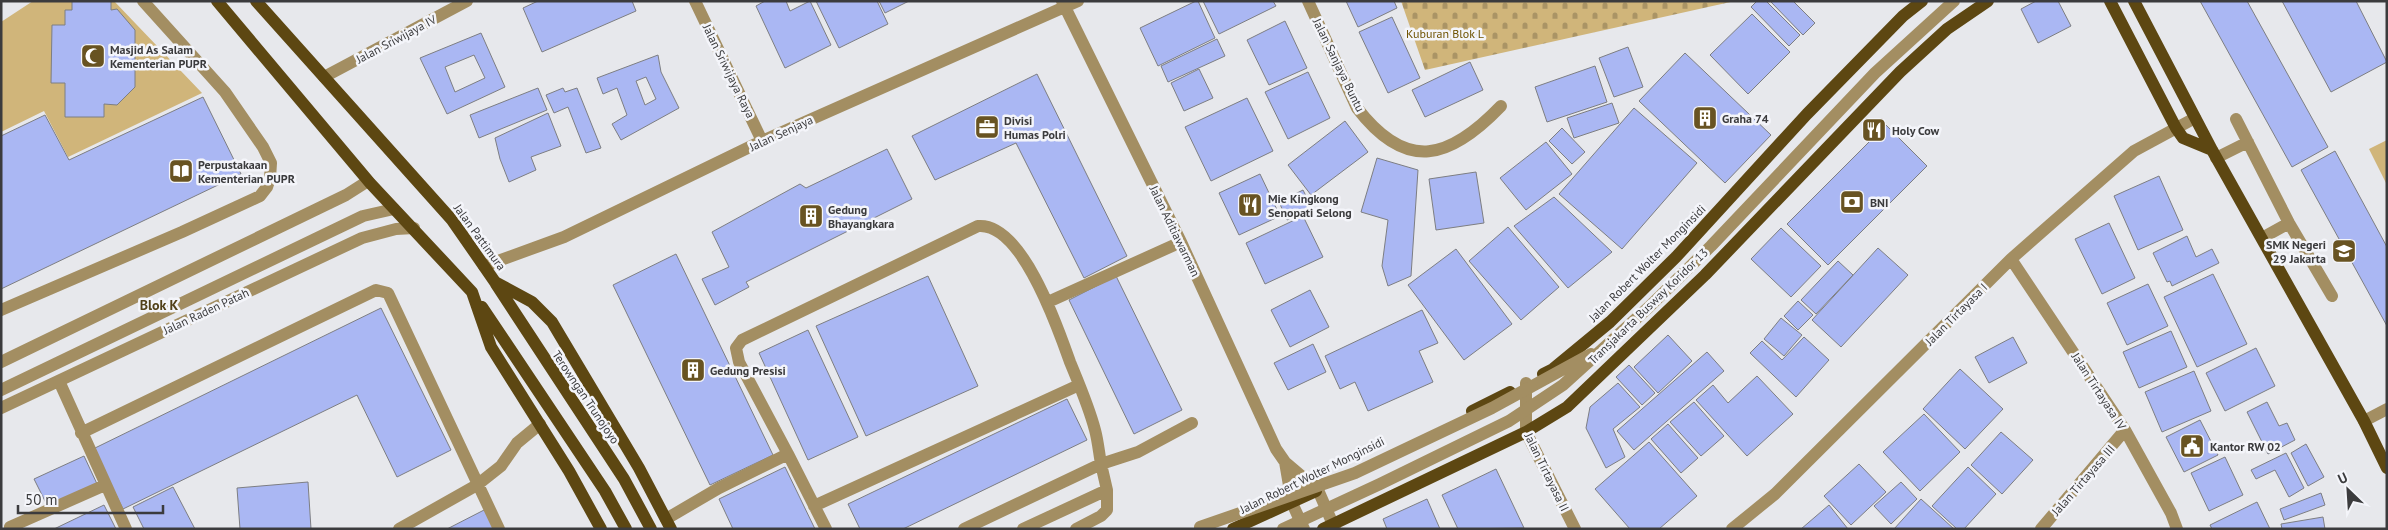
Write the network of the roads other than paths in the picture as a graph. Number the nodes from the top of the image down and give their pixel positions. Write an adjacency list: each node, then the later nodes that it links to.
1 (143, 1): 36 (street)
2 (216, 1): 22 (main road)
3 (256, 1): 14 (main road, Jalan Pattimura)
4 (467, 1): 14 (street, Jalan Sriwijaya IV)
5 (695, 1): 19 (street, Jalan Sriwijaya Raya)
6 (1078, 1): 13 (street, Jalan Senjaya)
7 (1308, 1): 15 (street, Jalan Sanjaya Buntu)
8 (1922, 1): 28 (main road, Jalan Robert Wolter Monginsidi)
9 (1954, 1): 37 (street, Transjakarta Busway Koridor 13, bridge)
10 (1988, 1): 31 (main road)
11 (2110, 1): 18 (main road)
12 (2134, 1): 16 (main road)
13 (1063, 5): 19 (street, Jalan Senjaya); 27 (street, Jalan Aditiawarman)
14 (324, 77): 30 (main road, Jalan Pattimura)
15 (1501, 106)
16 (2195, 118): 18 (street, Jalan Tirtayasa I); 21 (main road)
17 (2236, 118): 20 (street)
18 (2176, 128): 21 (main road); 29 (street, Jalan Tirtayasa I)
19 (762, 141): 30 (street, Jalan Senjaya)
20 (2248, 142): 21 (street); 24 (street)
21 (2214, 154): 26 (main road)
22 (368, 181): 23 (main road); 38 (street)
23 (394, 209): 25 (main road); 42 (street, Jalan Raden Patah)
24 (2290, 223): 26 (street); 34 (street)
25 (414, 228): 33 (main road); 39 (street, Jalan Raden Patah)
26 (2262, 238): 45 (main road)
27 (1181, 242): 35 (street); 52 (street, Jalan Aditiawarman)
28 (1676, 257): 31 (main road); 40 (main road, Jalan Robert Wolter Monginsidi)
29 (2011, 260): 48 (street, Jalan Tirtayasa IV); 79 (street, Jalan Tirtayasa I)
30 (484, 266): 32 (main road, Jalan Pattimura)
31 (1705, 275): 49 (main road)
32 (495, 282): 61 (main road, Jalan Pattimura); 69 (main road, Terowngan Trunojoyo)
33 (472, 292): 47 (main road); 68 (main road)
34 (2332, 296)
35 (1048, 302): 41 (street); 51 (street)
36 (2, 309)
37 (1609, 345): 74 (street, bridge); 76 (street, Transjakarta Busway Koridor 13, bridge)
38 (1, 362)
39 (59, 381): 43 (street, Jalan Raden Patah); 50 (street)
40 (1526, 383): 49 (street, Jalan Tirtayasa II); 58 (main road, Jalan Robert Wolter Monginsidi)
41 (1079, 385): 53 (street); 60 (street)
42 (1, 390)
43 (2, 407)
44 (2387, 408): 45 (street)
45 (2364, 421): 54 (main road)
46 (1192, 423): 53 (street)
47 (540, 424): 56 (street); 67 (main road)
48 (2125, 430): 80 (street, Jalan Tirtayasa III); 81 (street, Jalan Tirtayasa IV)
49 (1526, 432): 63 (main road); 78 (street, Jalan Tirtayasa II)
50 (81, 433): 55 (street); 56 (street)
51 (788, 454): 60 (street); 61 (street)
52 (1284, 462): 58 (street, Jalan Aditiawarman); 59 (street, Jalan Aditiawarman)
53 (1101, 464): 57 (street); 71 (street)
54 (2387, 466)
55 (105, 485): 62 (street); 64 (street)
56 (477, 485): 65 (street); 66 (street)
57 (1107, 490): 72 (street); 73 (street)
58 (1318, 490): 59 (main road, Jalan Robert Wolter Monginsidi); 63 (street, Jalan Aditiawarman)
59 (1292, 503): 75 (main road, Jalan Robert Wolter Monginsidi); 77 (street, Jalan Aditiawarman)
60 (814, 506): 70 (street)
61 (668, 524)
62 (10, 527)
63 (1330, 527)
64 (126, 529)
65 (399, 529)
66 (499, 529)
67 (601, 529)
68 (626, 529)
69 (651, 529)
70 (826, 529)
71 (964, 529)
72 (1023, 529)
73 (1076, 529)
74 (1196, 529)
75 (1233, 529)
76 (1283, 529)
77 (1304, 529)
78 (1575, 529)
79 (1732, 529)
80 (2041, 529)
81 (2177, 529)

